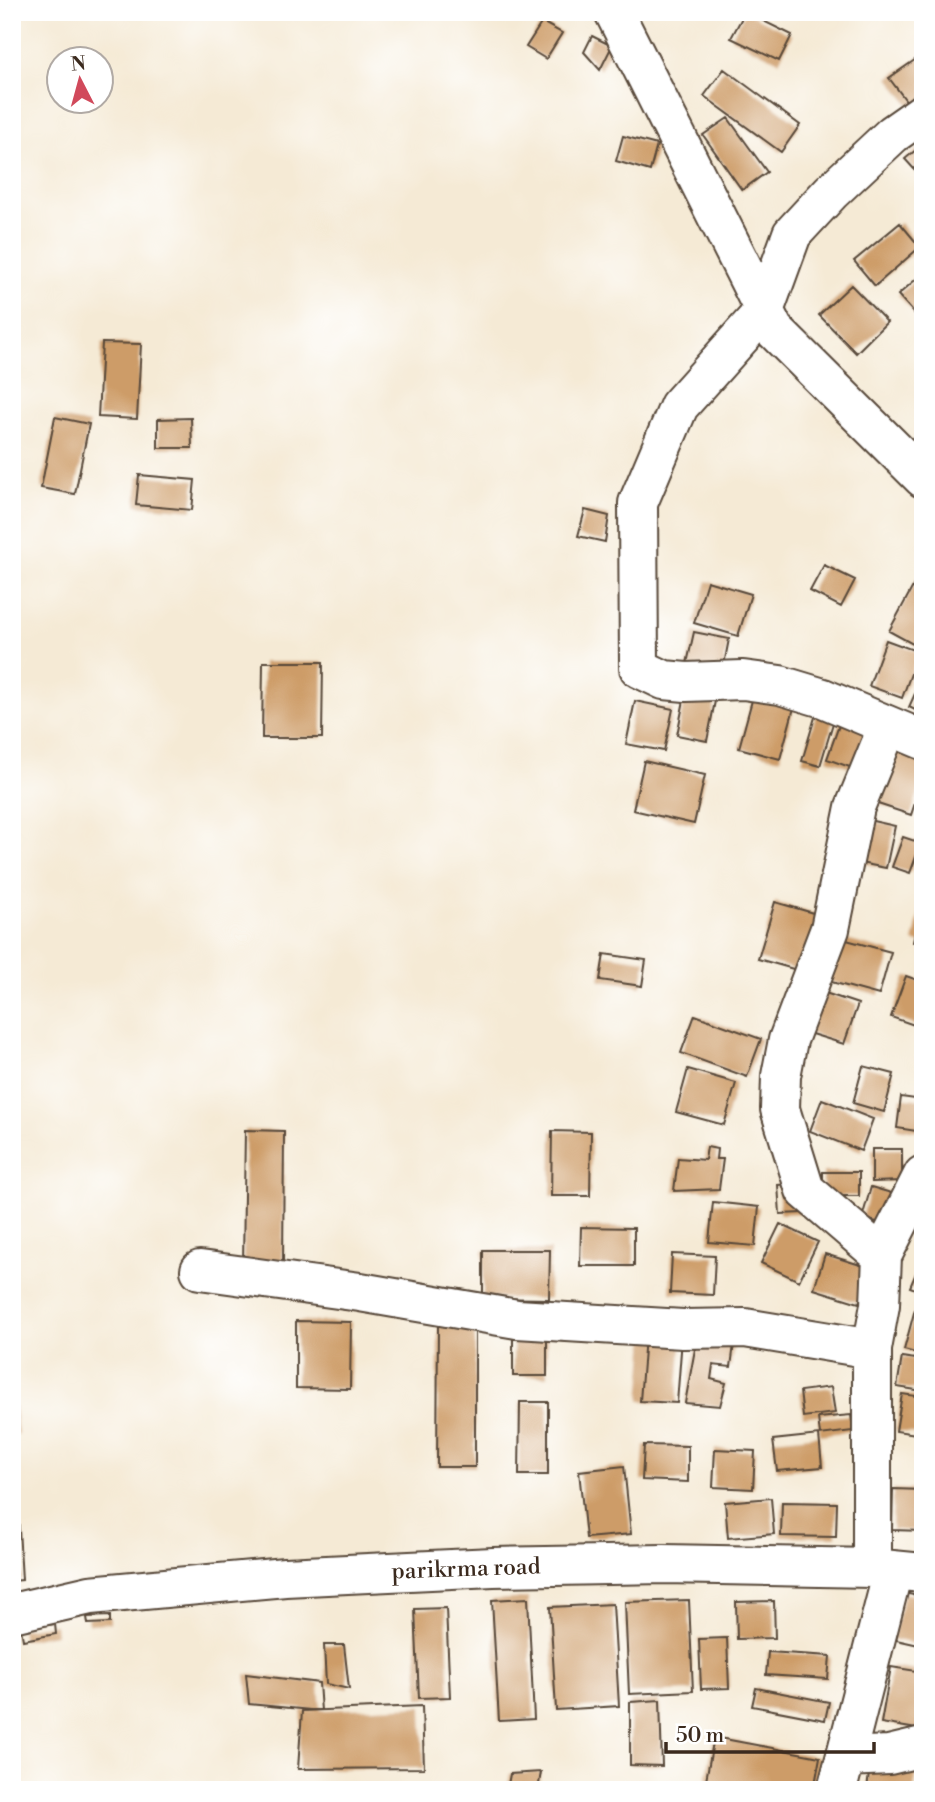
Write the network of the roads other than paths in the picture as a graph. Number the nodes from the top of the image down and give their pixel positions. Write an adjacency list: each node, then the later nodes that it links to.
1 (614, 12): 3 (street)
2 (923, 113): 3 (street)
3 (764, 311): 4 (street); 5 (street)
4 (923, 478)
5 (905, 733): 7 (street)
6 (923, 1175): 7 (street)
7 (882, 1256): 9 (street)
8 (200, 1270): 9 (street)
9 (872, 1349): 10 (street)
10 (896, 1571): 11 (street, parikrma road); 13 (street)
11 (12, 1613)
12 (923, 1746): 13 (street)
13 (841, 1774)

